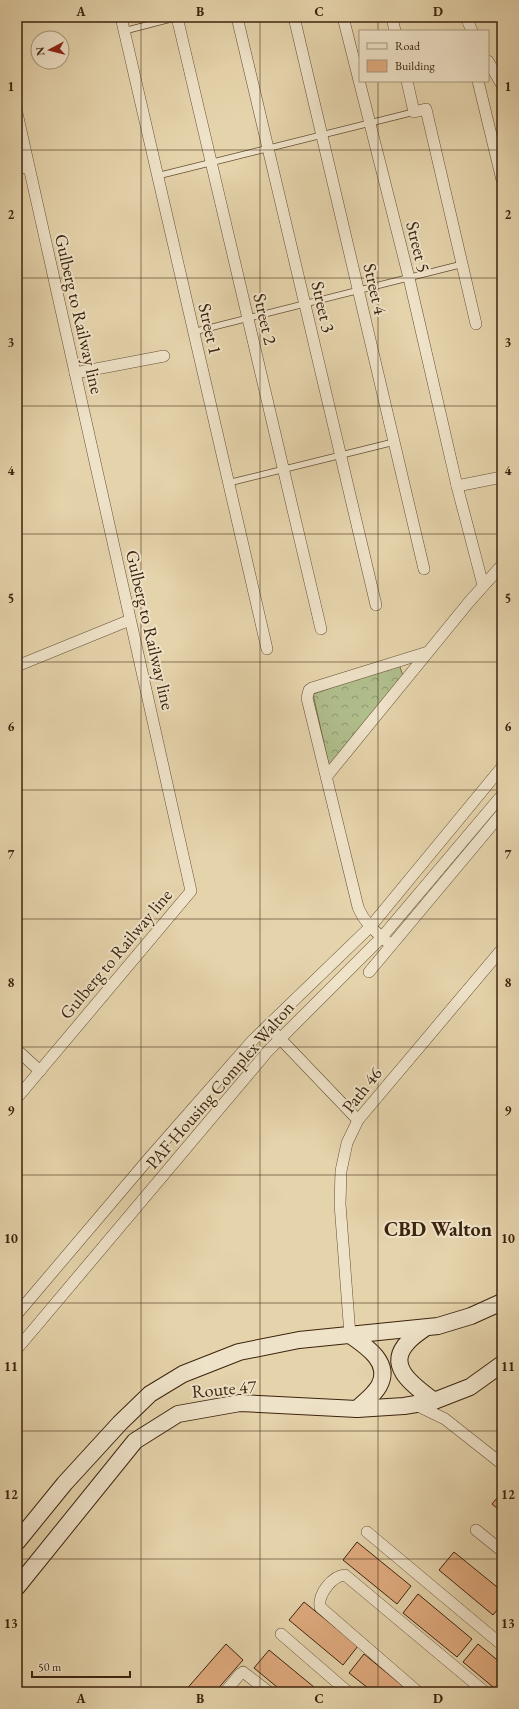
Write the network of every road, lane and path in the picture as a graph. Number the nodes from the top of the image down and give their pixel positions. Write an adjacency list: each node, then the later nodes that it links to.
1 (121, 17): 10 (street, Street 1)
2 (177, 17): 10 (lane); 20 (street, Street 2)
3 (237, 17): 19 (street, Street 3)
4 (294, 17): 18 (street, Street 4)
5 (343, 17): 17 (street, Street 5)
6 (392, 17): 8 (street)
7 (466, 17): 9 (street)
8 (395, 30)
9 (472, 30)
10 (124, 31): 23 (street, Street 1)
11 (489, 63): 14 (street)
12 (407, 82): 15 (street)
13 (478, 82): 24 (street)
14 (502, 85)
15 (414, 112): 17 (lane); 25 (street)
16 (17, 113): 22 (street, Gulberg to Railway line)
17 (368, 123): 18 (lane); 26 (street, Street 5)
18 (322, 135): 19 (lane); 27 (street, Street 4)
19 (268, 149): 20 (lane); 28 (street, Street 3)
20 (211, 163): 23 (lane); 29 (street, Street 2)
21 (17, 166): 22 (street)
22 (29, 169): 33 (street, Gulberg to Railway line)
23 (157, 176): 31 (street, Street 1)
24 (502, 180)
25 (463, 264): 26 (lane); 30 (street)
26 (409, 278): 27 (lane); 39 (street, Street 5)
27 (358, 291): 28 (lane); 34 (street, Street 4)
28 (305, 304): 29 (lane); 35 (street, Street 3)
29 (248, 318): 31 (lane); 36 (street, Street 2)
30 (476, 324)
31 (194, 332): 38 (street, Street 1)
32 (164, 356): 33 (street)
33 (75, 373): 44 (street, Gulberg to Railway line)
34 (394, 442): 35 (lane); 41 (street, Street 4)
35 (340, 455): 36 (lane); 43 (street, Street 3)
36 (283, 469): 38 (lane); 45 (street, Street 2)
37 (502, 477): 39 (street)
38 (228, 483): 46 (street, Street 1)
39 (457, 486): 42 (street, Street 5)
40 (502, 565): 42 (street)
41 (424, 570)
42 (483, 585): 47 (street)
43 (376, 605)
44 (130, 620): 48 (street); 61 (street, Gulberg to Railway line)
45 (321, 629)
46 (267, 649)
47 (428, 652): 50 (street); 50 (street)
48 (17, 666)
49 (502, 767): 53 (street, PAF Housing Complex Walton)
50 (327, 776): 53 (street)
51 (502, 795): 54 (street, PAF Housing Complex Walton)
52 (502, 813): 55 (street)
53 (371, 926): 54 (street); 58 (street, PAF Housing Complex Walton)
54 (382, 937): 55 (street); 59 (street, PAF Housing Complex Walton)
55 (391, 945): 57 (street)
56 (502, 950): 63 (street, Path 46)
57 (369, 972)
58 (268, 1026): 59 (street); 65 (street, PAF Housing Complex Walton)
59 (279, 1040): 63 (street); 68 (street, PAF Housing Complex Walton)
60 (17, 1050): 61 (street)
61 (40, 1071): 62 (street, Gulberg to Railway line)
62 (17, 1098)
63 (358, 1120): 67 (street, Path 46)
64 (502, 1302): 66 (street, Route 47)
65 (17, 1314)
66 (425, 1328): 67 (street, Route 47); 70 (street)
67 (350, 1335): 72 (street); 76 (street, Route 47)
68 (17, 1349)
69 (502, 1364): 70 (street, Route 47)
70 (434, 1401): 71 (street, Route 47)
71 (414, 1404): 72 (street, Route 47); 73 (street)
72 (357, 1409): 78 (street, Route 47)
73 (502, 1464)
74 (476, 1530): 77 (street)
75 (366, 1532): 80 (street)
76 (17, 1542)
77 (502, 1551)
78 (17, 1587)
79 (281, 1634): 83 (street)
80 (502, 1645)
81 (225, 1692): 82 (street)
82 (269, 1692)
83 (348, 1692)
84 (418, 1692): 85 (street)
85 (485, 1692)

